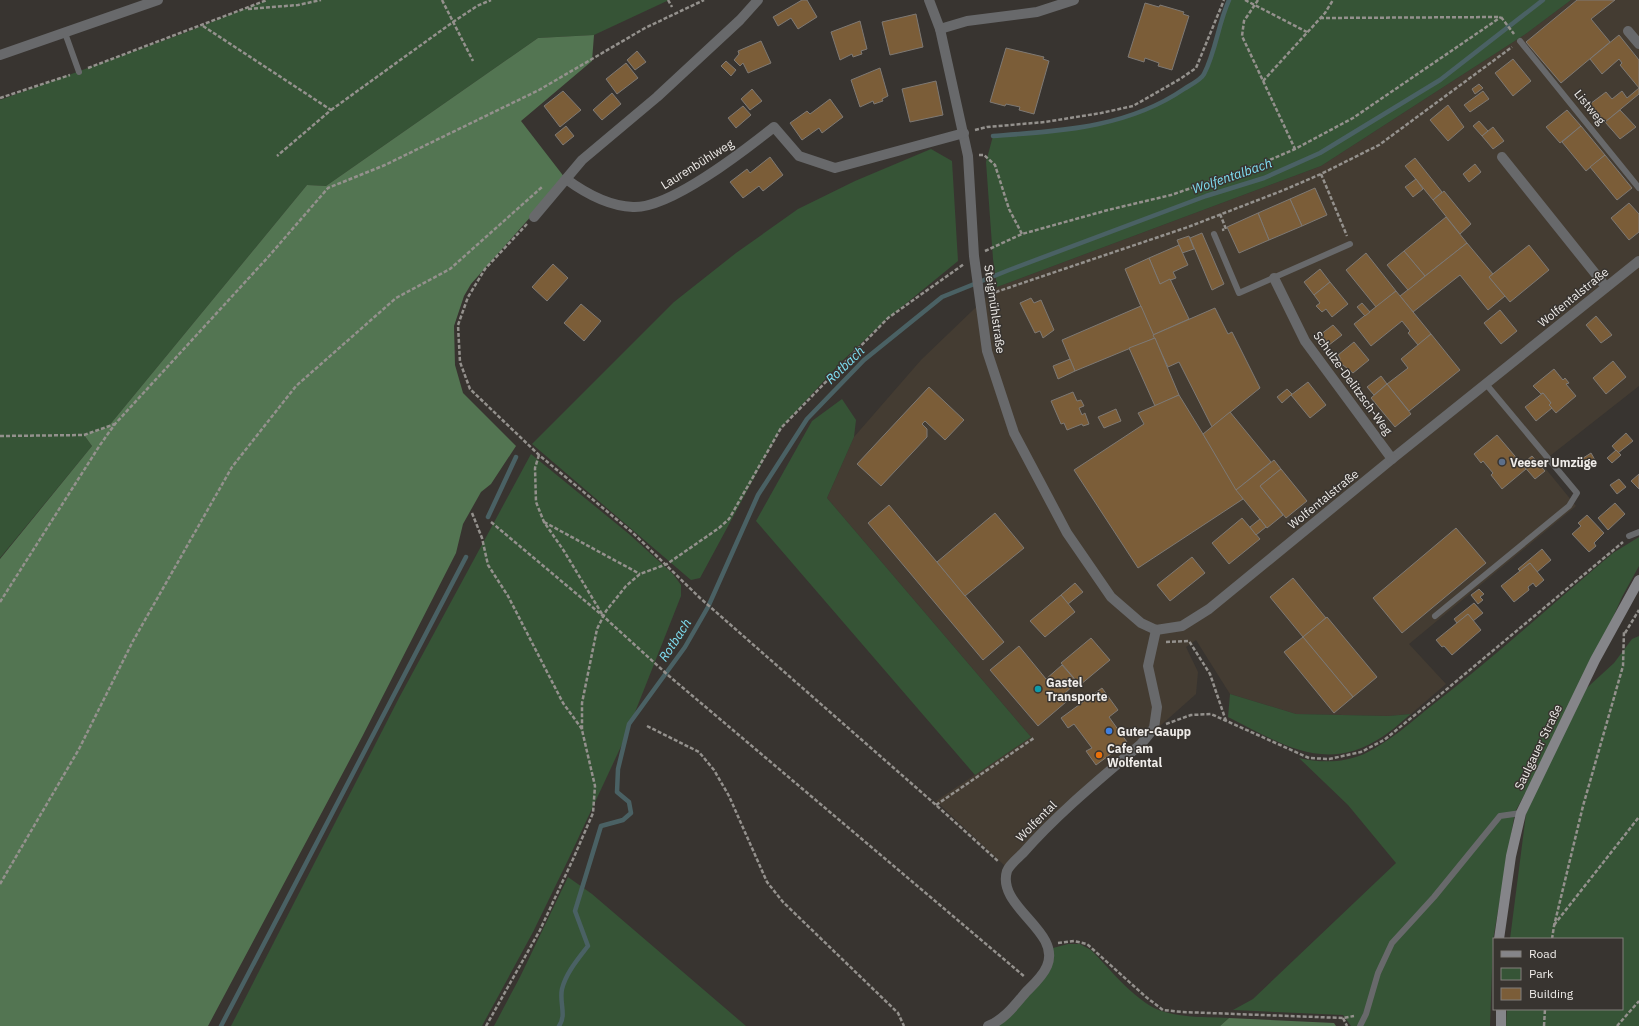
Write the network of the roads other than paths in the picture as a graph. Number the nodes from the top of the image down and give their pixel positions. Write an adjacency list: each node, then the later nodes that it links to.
1 (158, 0): 7 (street)
2 (758, 0): 14 (street)
3 (929, 0): 5 (street, Steigmühlstraße)
4 (1074, 0): 5 (street)
5 (940, 29): 12 (street, Steigmühlstraße)
6 (1628, 31): 9 (street)
7 (65, 33): 10 (street); 11 (lane)
8 (1520, 41): 15 (lane, Listweg)
9 (1639, 44)
10 (0, 55)
11 (79, 72)
12 (964, 133): 14 (street, Laurenbühlweg); 28 (street, Steigmühlstraße)
13 (1502, 157): 21 (street)
14 (566, 179): 16 (street)
15 (1639, 188)
16 (534, 217)
17 (1214, 234): 20 (lane)
18 (1350, 244): 20 (lane)
19 (1639, 261): 21 (street, Wolfentalstraße)
20 (1274, 278): 23 (street, Schulze-Delitzsch-Weg)
21 (1606, 287): 22 (street, Wolfentalstraße)
22 (1486, 384): 23 (street, Wolfentalstraße); 27 (lane)
23 (1392, 459): 28 (street, Wolfentalstraße)
24 (1639, 532): 25 (lane)
25 (1629, 536)
26 (1639, 580): 29 (main road, Saulgauer Straße)
27 (1435, 616)
28 (1156, 630): 32 (street, Wolfental)
29 (1522, 813): 30 (main road, Saulgauer Straße); 33 (lane)
30 (1499, 938)
31 (1501, 1010): 34 (main road)
32 (988, 1026)
33 (1360, 1026)
34 (1501, 1026)

